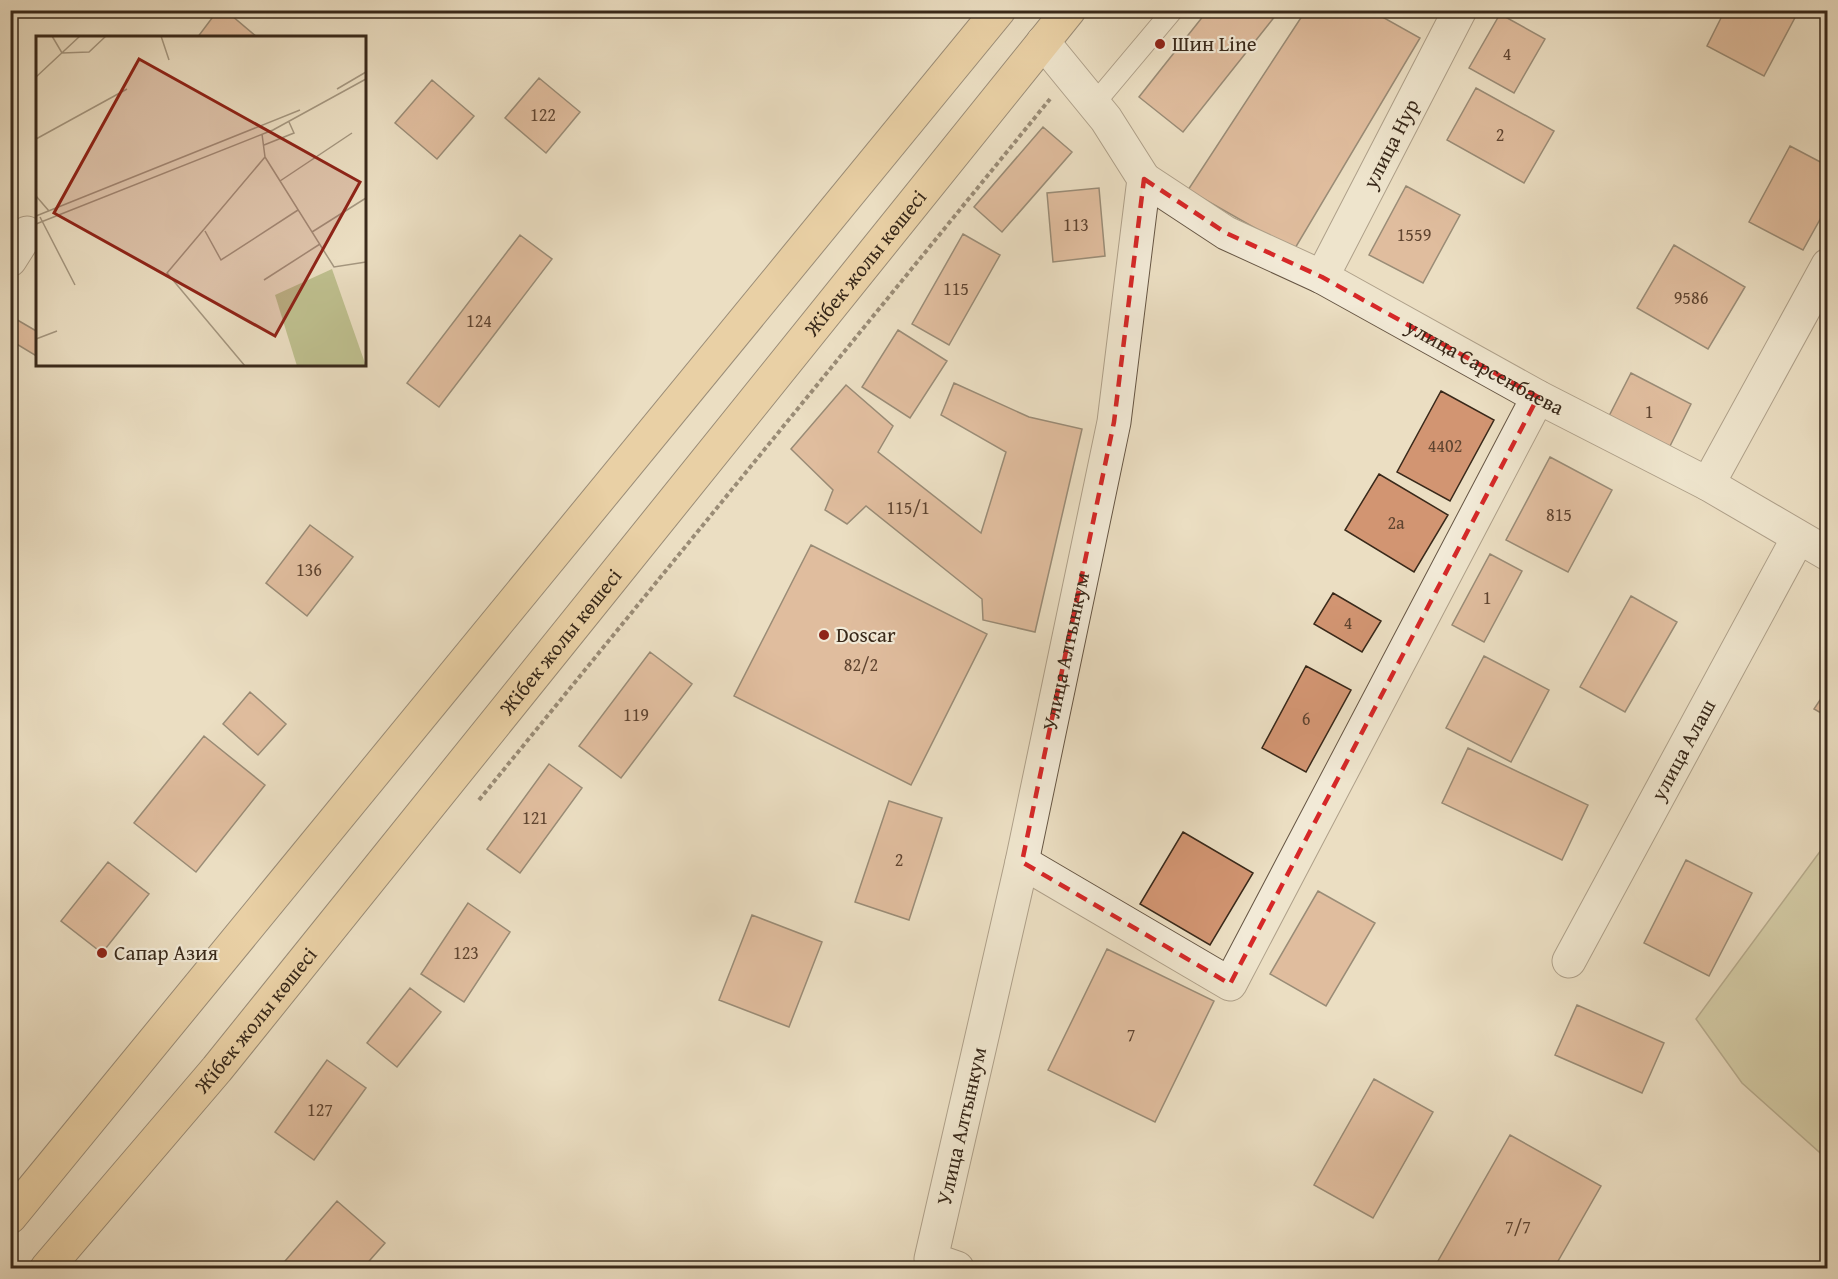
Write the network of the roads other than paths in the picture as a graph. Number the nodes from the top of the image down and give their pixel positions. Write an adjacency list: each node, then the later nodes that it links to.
1 (999, 10): 16 (main road)
2 (1069, 10): 5 (main road, Жібек жолы көшесі)
3 (1173, 10): 6 (lane)
4 (1460, 10): 9 (street, улица Нур)
5 (1043, 42): 6 (street); 17 (main road, Жібек жолы көшесі)
6 (1094, 104): 7 (street)
7 (1144, 178): 9 (street, улица Сарсенбаева); 14 (street, Улица Алтынкум)
8 (1827, 265): 11 (street)
9 (1322, 277): 10 (street, улица Сарсенбаева)
10 (1538, 397): 11 (street, улица Сарсенбаева); 14 (street)
11 (1708, 484): 12 (street, улица Сарсенбаева)
12 (1798, 538): 13 (street, улица Сарсенбаева); 15 (street, улица Алаш)
13 (1827, 554)
14 (1022, 862): 18 (street, Улица Алтынкум)
15 (1569, 961)
16 (10, 1216)
17 (47, 1269)
18 (957, 1269)

